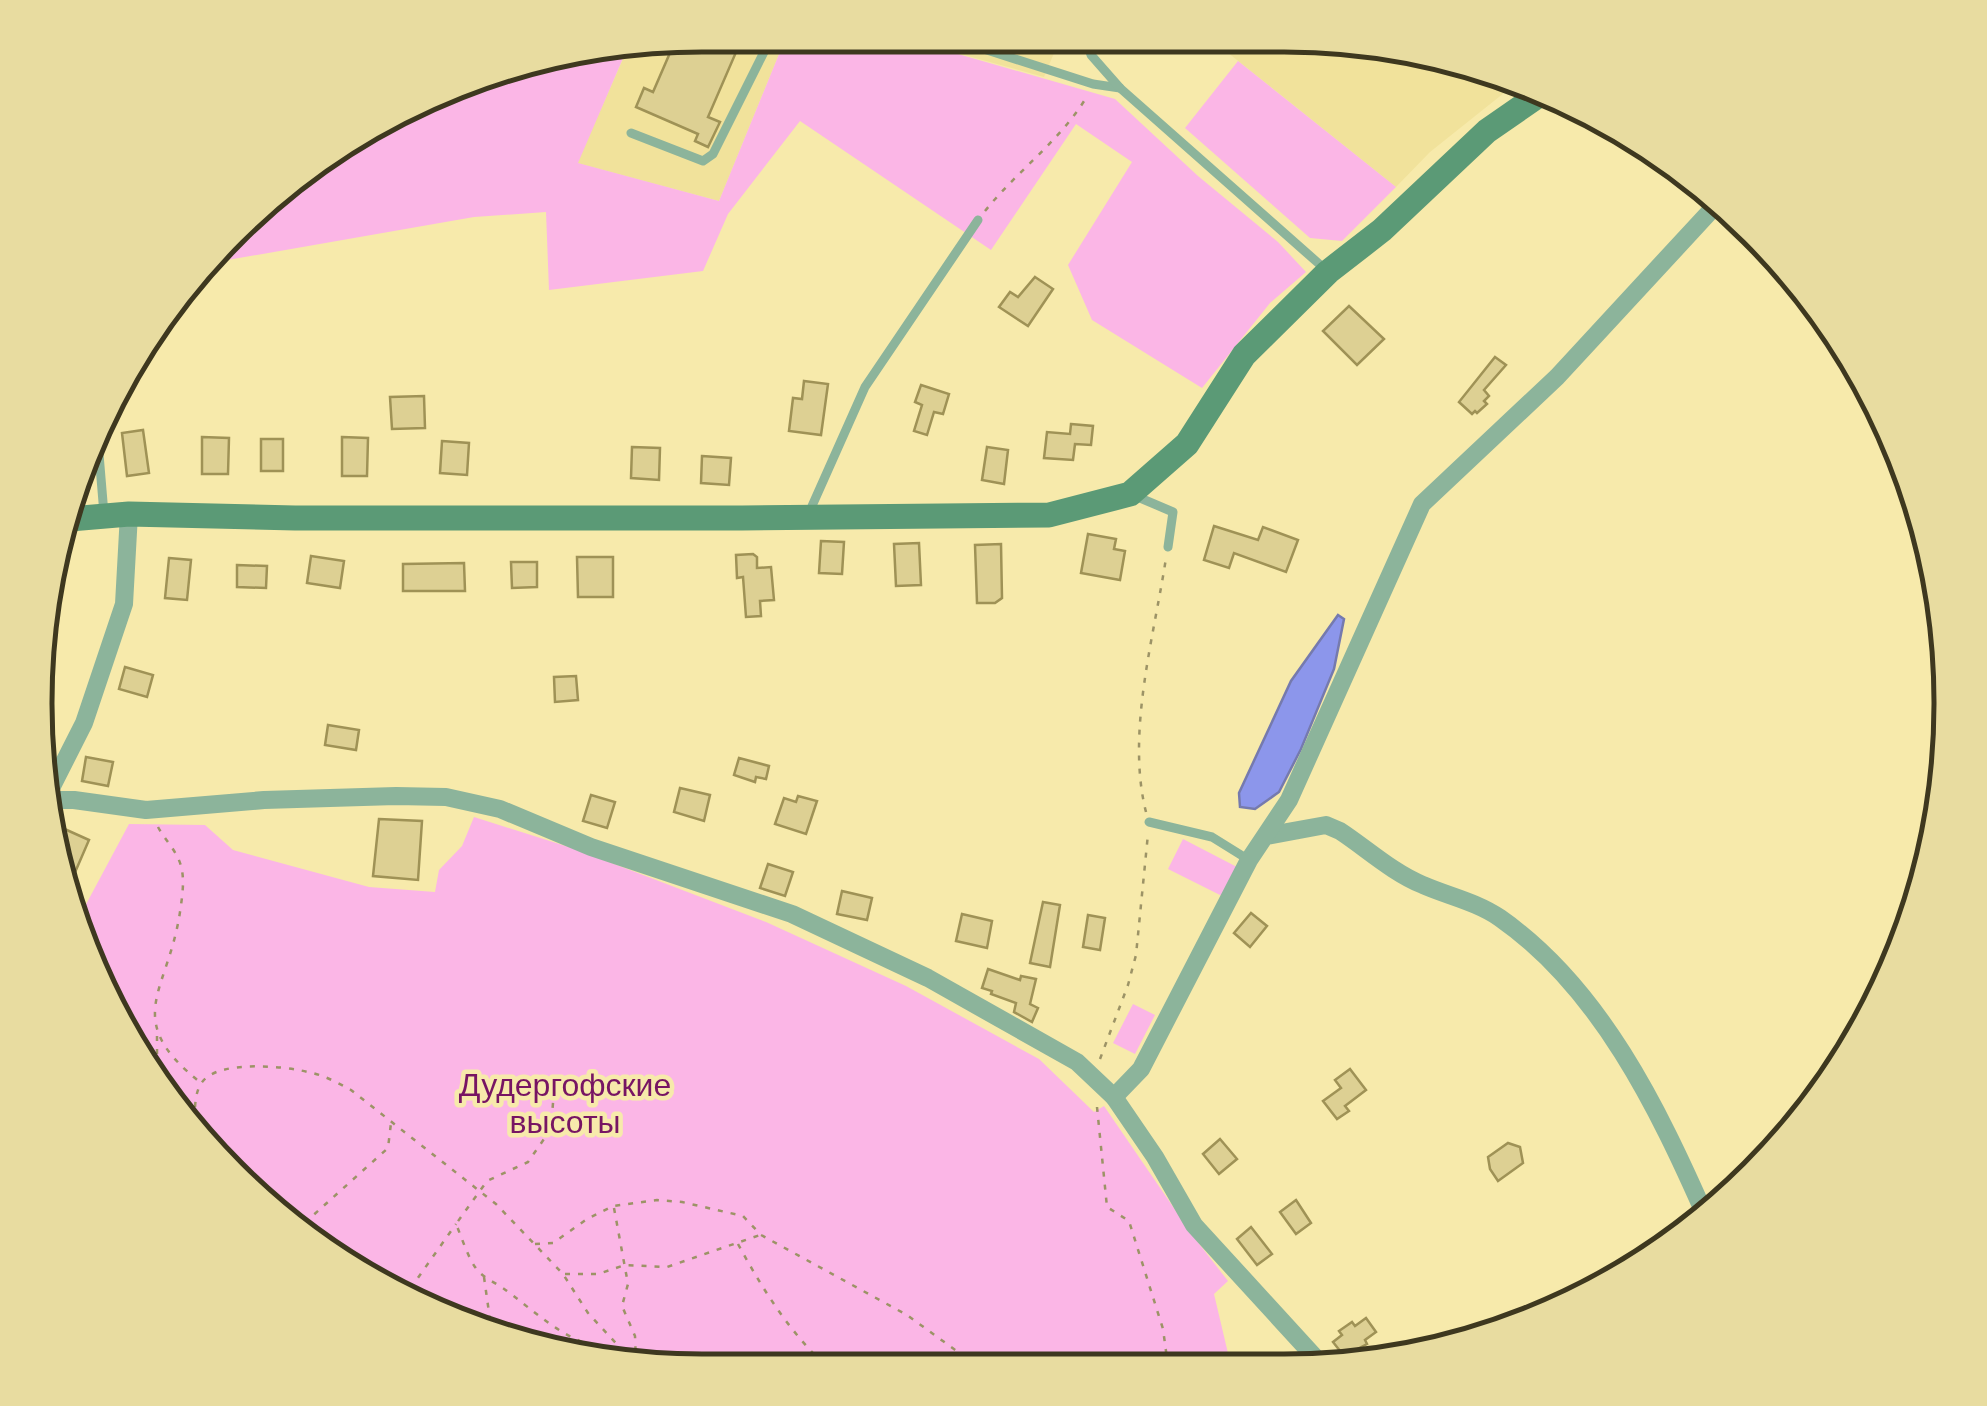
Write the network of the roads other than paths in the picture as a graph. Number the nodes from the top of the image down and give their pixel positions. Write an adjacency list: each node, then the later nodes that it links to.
1 (764, 52): 6 (lane)
2 (993, 52): 4 (lane)
3 (1090, 52): 4 (lane)
4 (1120, 88): 9 (lane)
5 (1530, 101): 9 (street)
6 (631, 133)
7 (1709, 211): 19 (street)
8 (978, 220): 14 (lane)
9 (1328, 272): 11 (street)
10 (102, 453): 12 (lane)
11 (1130, 494): 14 (street); 15 (lane)
12 (117, 515): 13 (street); 14 (street); 16 (street)
13 (80, 518)
14 (811, 518)
15 (1168, 547)
16 (57, 776)
17 (60, 802): 21 (street)
18 (1148, 822): 20 (lane)
19 (1266, 836): 20 (street); 22 (street)
20 (1249, 860): 21 (street)
21 (1114, 1097): 23 (street)
22 (1700, 1203)
23 (1311, 1353)

